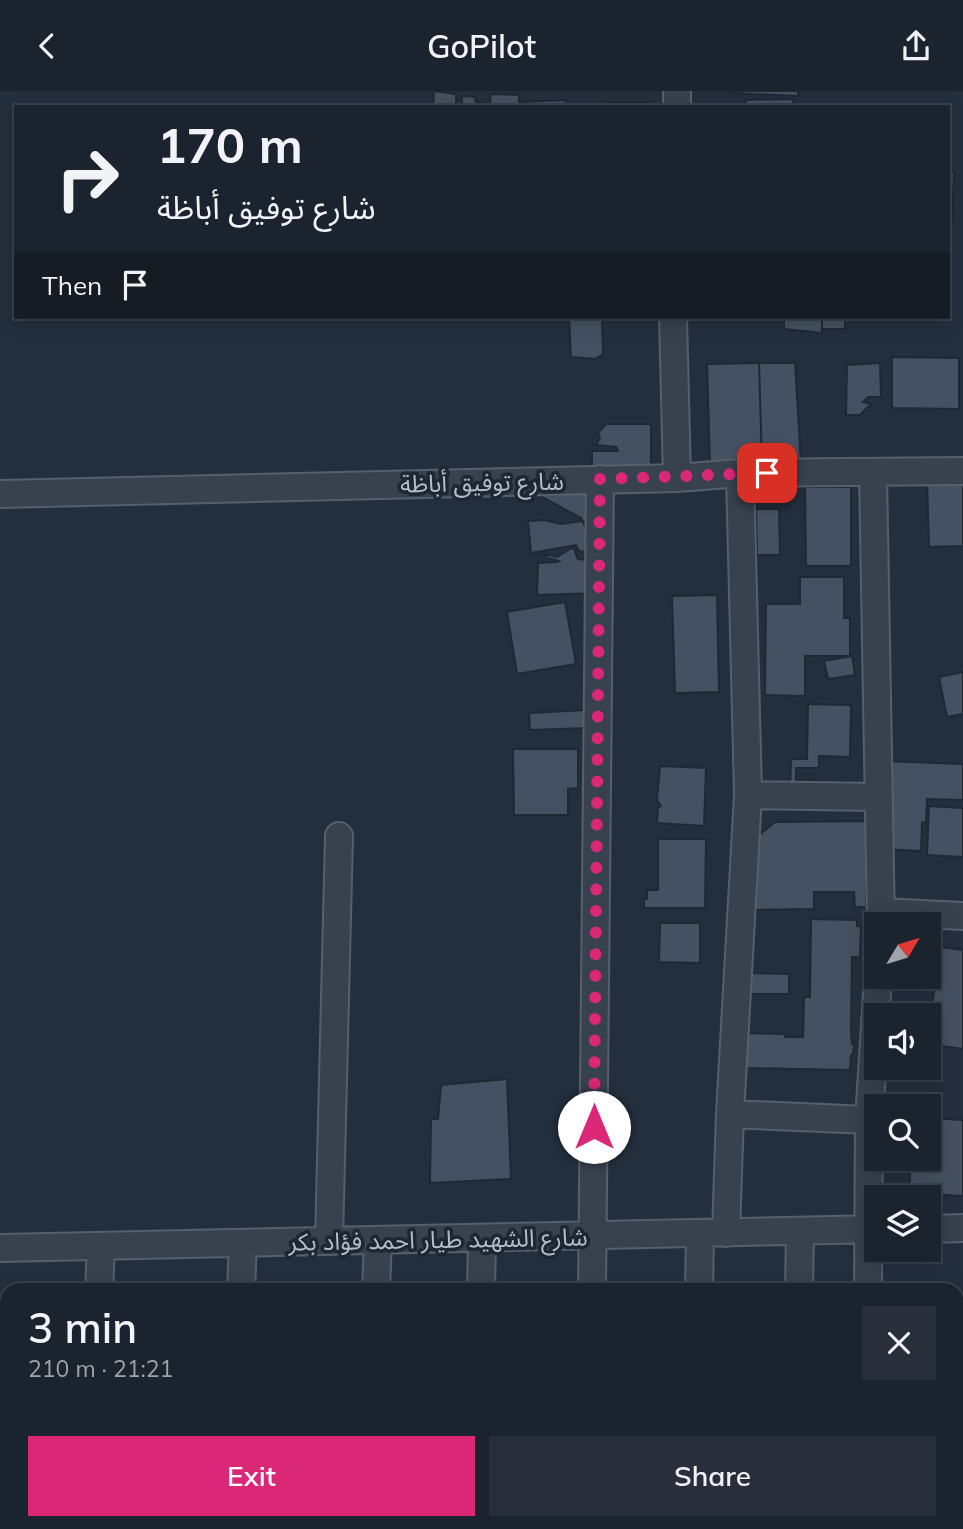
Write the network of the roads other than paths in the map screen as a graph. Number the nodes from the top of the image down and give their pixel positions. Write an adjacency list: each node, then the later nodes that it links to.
1 (673, 319): 5 (street)
2 (963, 471): 4 (street, شارع توفيق أباظة)
3 (740, 473): 4 (street, شارع توفيق أباظة); 5 (street, شارع توفيق أباظة); 8 (street)
4 (873, 473): 9 (street)
5 (677, 478): 6 (street, شارع توفيق أباظة)
6 (600, 479): 7 (street, شارع توفيق أباظة); 24 (street)
7 (0, 494)
8 (748, 795): 9 (street); 16 (street)
9 (877, 797): 11 (street)
10 (339, 836): 27 (street)
11 (881, 912)
12 (963, 916): 13 (street)
13 (942, 917)
14 (877, 989): 15 (street)
15 (871, 1094)
16 (730, 1114): 17 (street); 23 (street)
17 (864, 1120)
18 (963, 1228): 20 (street)
19 (864, 1229): 21 (street, شارع الشهيد طيار احمد فؤاد بكر)
20 (941, 1229)
21 (800, 1231): 23 (street, شارع الشهيد طيار احمد فؤاد بكر); 38 (street)
22 (700, 1233): 23 (street, شارع الشهيد طيار احمد فؤاد بكر); 24 (street, شارع الشهيد طيار احمد فؤاد بكر); 37 (street)
23 (726, 1233)
24 (593, 1235): 25 (street, شارع الشهيد طيار احمد فؤاد بكر); 36 (street)
25 (482, 1238): 26 (street, شارع الشهيد طيار احمد فؤاد بكر); 35 (street)
26 (378, 1240): 27 (street, شارع الشهيد طيار احمد فؤاد بكر); 34 (street)
27 (329, 1241): 28 (street, شارع الشهيد طيار احمد فؤاد بكر)
28 (243, 1243): 29 (street, شارع الشهيد طيار احمد فؤاد بكر); 33 (street)
29 (101, 1247): 30 (street, شارع الشهيد طيار احمد فؤاد بكر); 32 (street)
30 (0, 1248)
31 (870, 1262): 39 (street)
32 (99, 1283)
33 (241, 1283)
34 (376, 1283)
35 (481, 1283)
36 (592, 1283)
37 (699, 1283)
38 (799, 1283)
39 (869, 1283)

